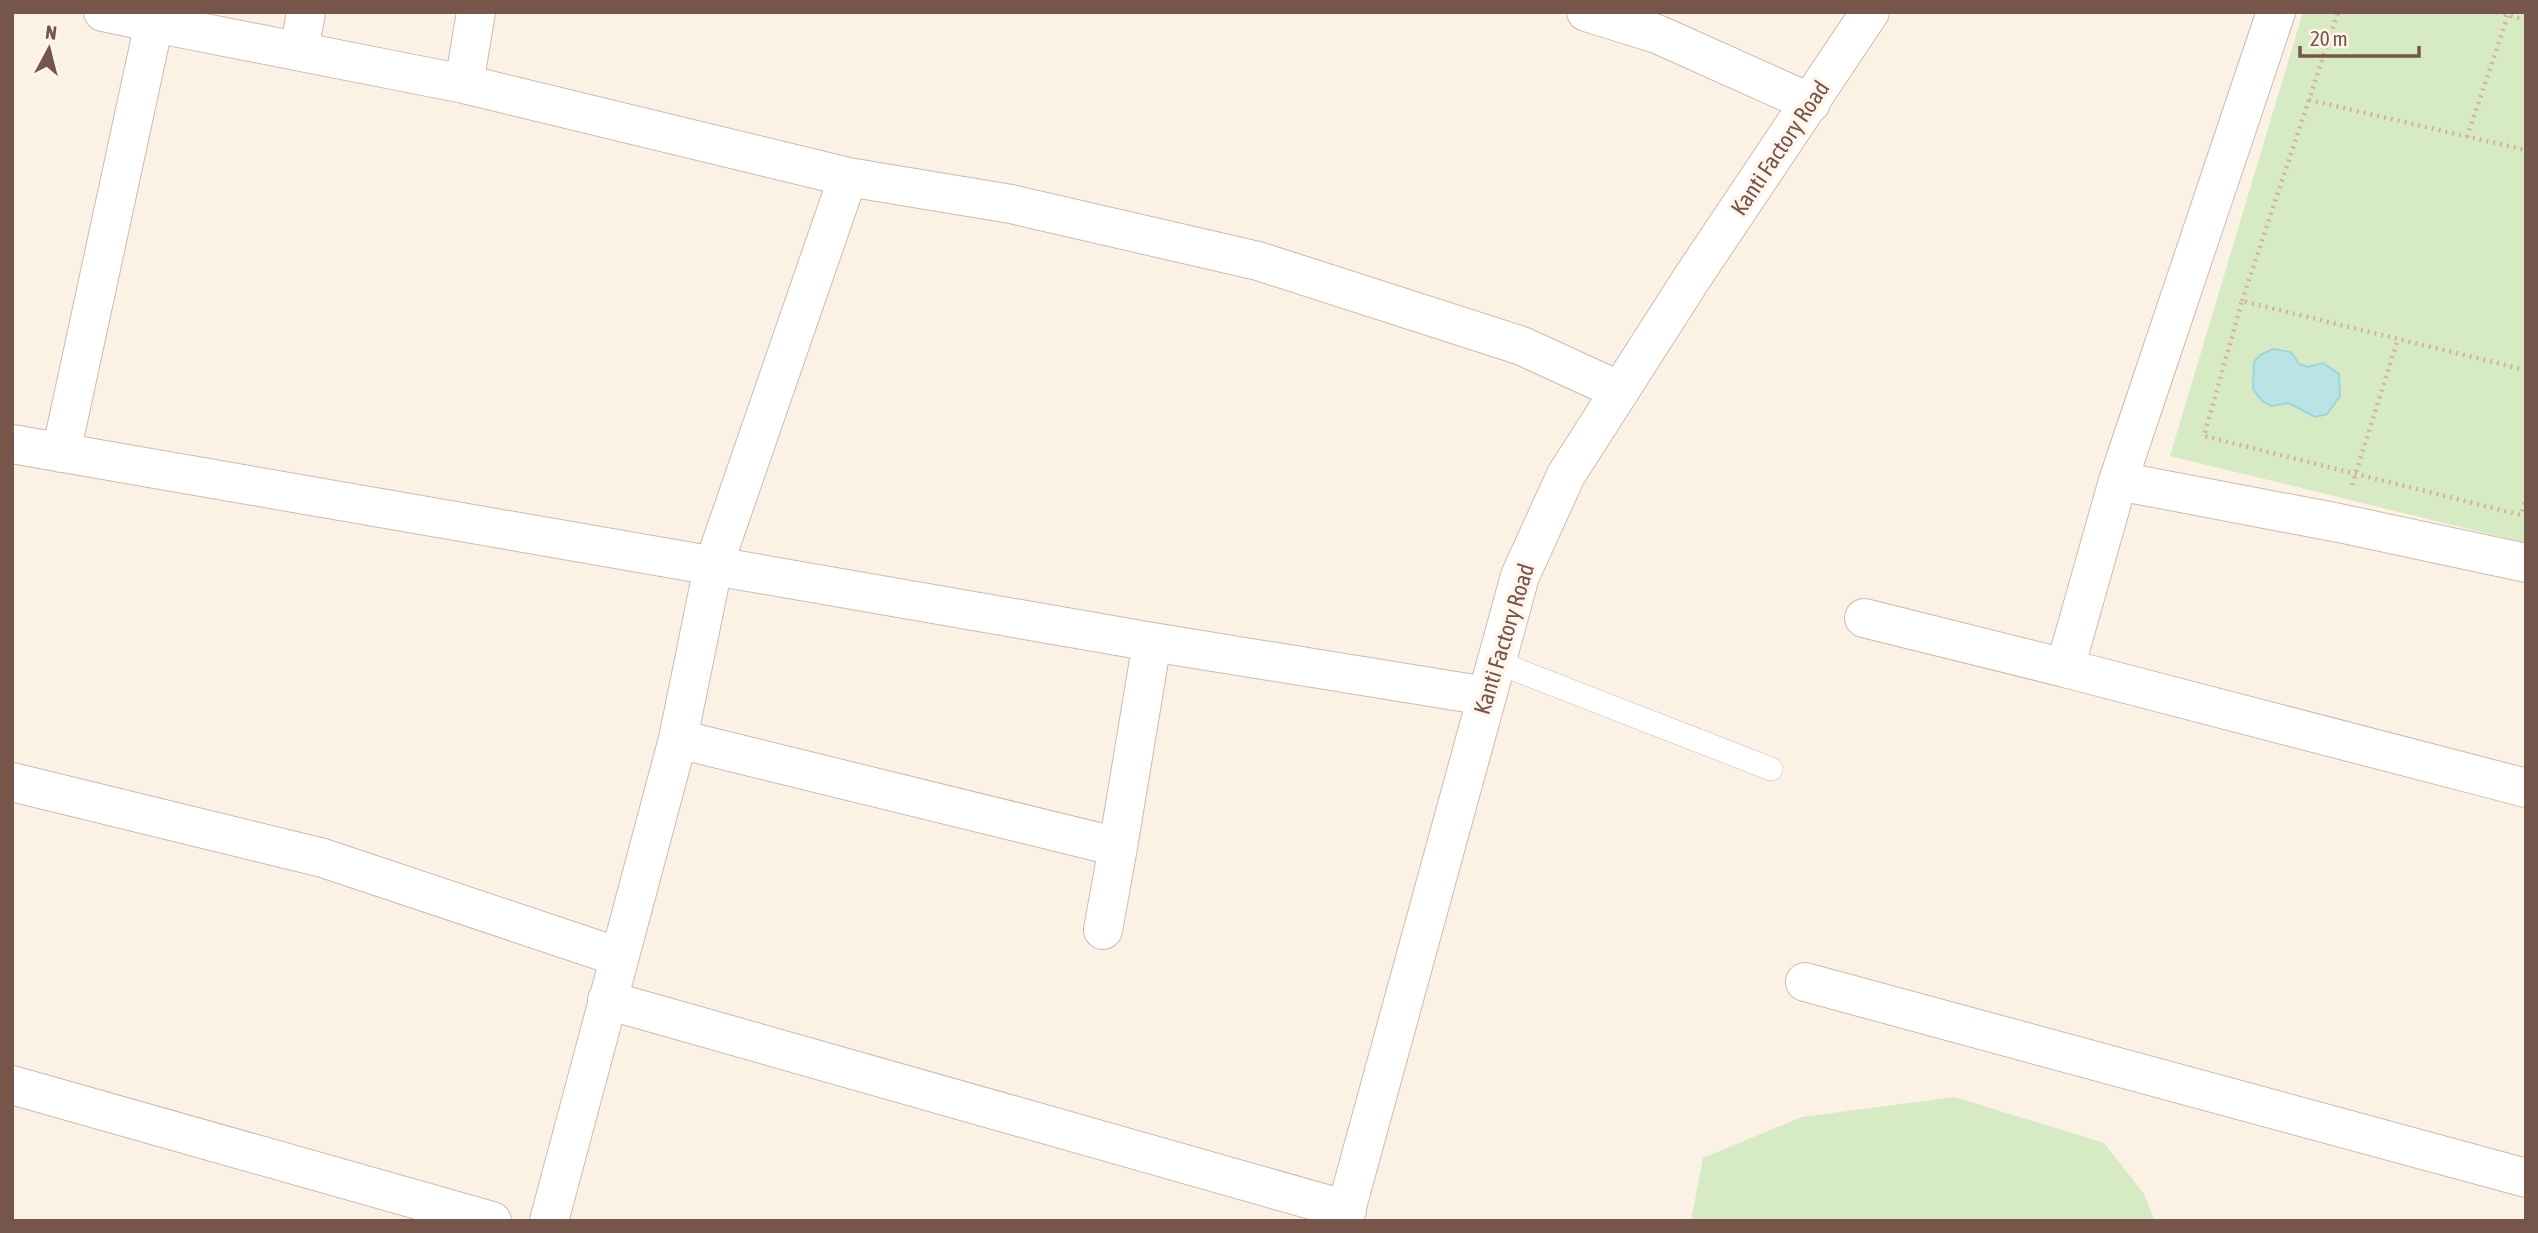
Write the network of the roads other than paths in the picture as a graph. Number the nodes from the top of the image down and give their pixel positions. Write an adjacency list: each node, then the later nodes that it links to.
1 (103, 12): 7 (street)
2 (306, 12): 8 (street)
3 (476, 12): 9 (street)
4 (1586, 12): 10 (street)
5 (1870, 12): 10 (street, Kanti Factory Road)
6 (2276, 12): 15 (street)
7 (154, 23): 8 (street); 14 (street)
8 (299, 51): 9 (street)
9 (464, 83): 11 (street)
10 (1811, 103): 12 (street, Kanti Factory Road)
11 (848, 177): 12 (street); 17 (street)
12 (1620, 391): 21 (street, Kanti Factory Road)
13 (12, 444): 14 (street)
14 (61, 453): 17 (street)
15 (2118, 481): 16 (street); 20 (street)
16 (2526, 563)
17 (713, 567): 19 (street); 22 (street)
18 (1864, 618): 20 (street)
19 (1152, 642): 21 (street); 26 (street)
20 (2065, 668): 25 (street)
21 (1491, 679): 23 (lane); 33 (street, Kanti Factory Road)
22 (678, 739): 26 (street); 28 (street)
23 (1771, 769)
24 (12, 782): 28 (street)
25 (2526, 788)
26 (1118, 847): 27 (street)
27 (1102, 930)
28 (619, 957): 30 (street)
29 (1805, 982): 32 (street)
30 (607, 1000): 33 (street); 35 (street)
31 (12, 1084): 34 (street)
32 (2526, 1178)
33 (1345, 1215)
34 (492, 1221)
35 (550, 1221)

